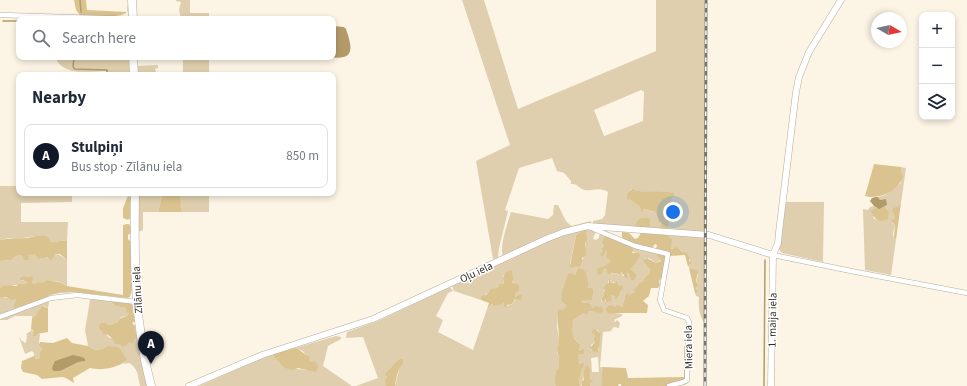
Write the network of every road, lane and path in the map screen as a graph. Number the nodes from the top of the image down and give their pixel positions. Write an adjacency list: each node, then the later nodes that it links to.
1 (132, 0): 5 (highway)
2 (841, 0): 10 (street, 1. maija iela)
3 (0, 15): 4 (street)
4 (33, 16)
5 (133, 16)
6 (133, 60): 7 (highway)
7 (134, 72)
8 (134, 196): 12 (highway, Zīlānu iela)
9 (588, 226): 10 (street, Oļu iela); 15 (street, Oļu iela); 16 (street, Miera iela)
10 (773, 255): 11 (street); 17 (street, 1. maija iela)
11 (967, 293)
12 (137, 302): 13 (street); 14 (highway, Zīlānu iela)
13 (0, 317)
14 (151, 386)
15 (189, 386)
16 (670, 386)
17 (771, 386)

